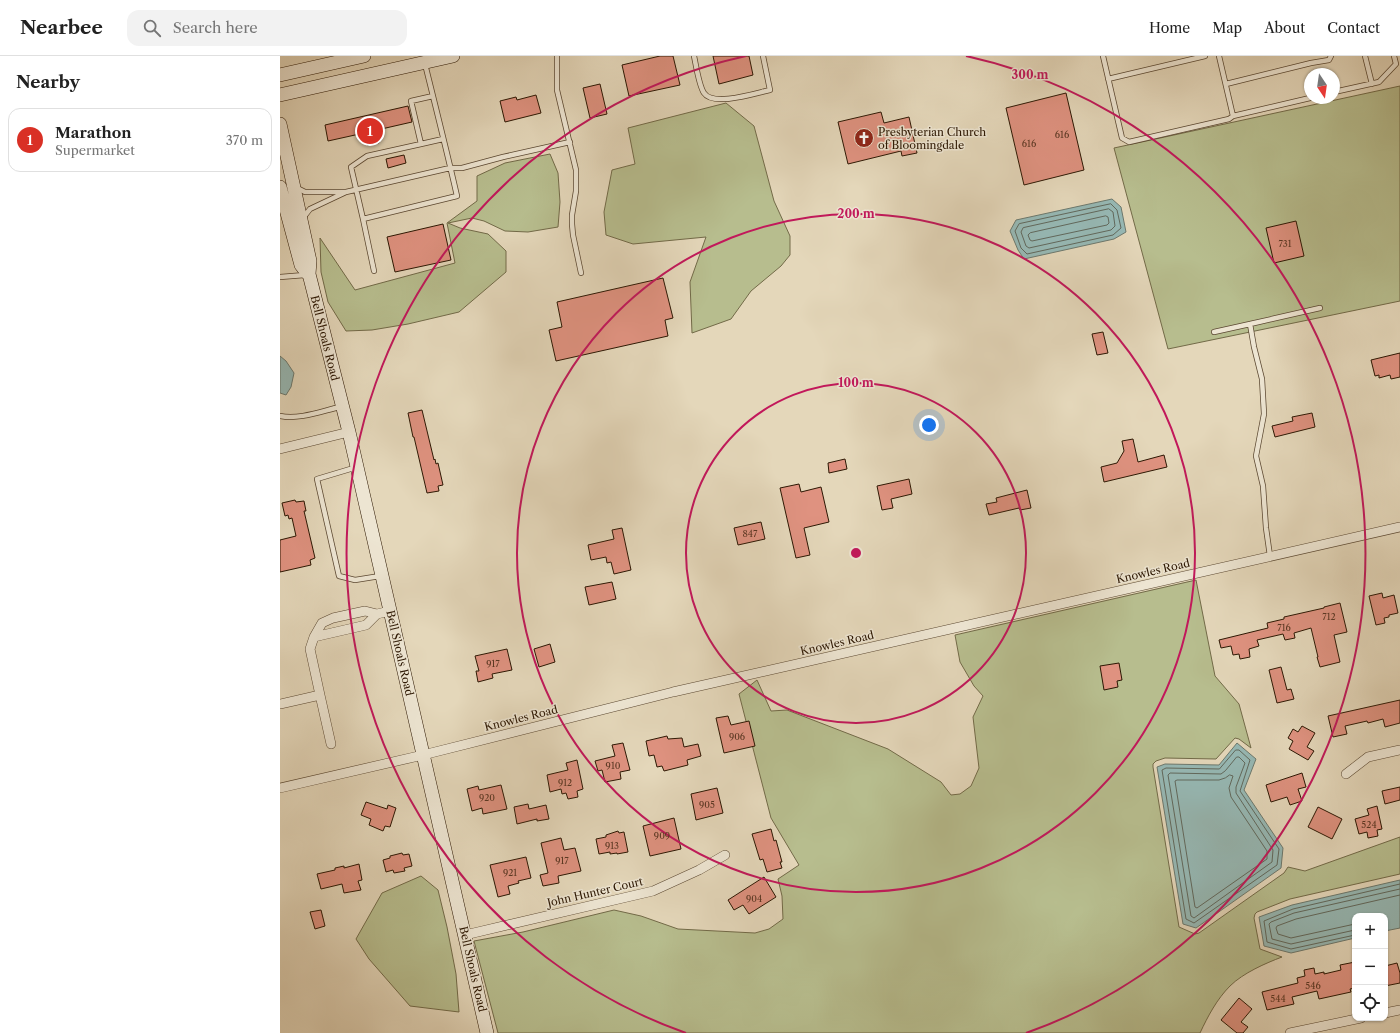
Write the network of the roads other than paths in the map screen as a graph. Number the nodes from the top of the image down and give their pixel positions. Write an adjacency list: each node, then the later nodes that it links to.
1 (364, 56): 13 (main road)
2 (453, 56): 12 (main road)
3 (557, 56): 24 (lane)
4 (694, 56): 5 (lane)
5 (763, 56)
6 (1103, 56): 14 (lane)
7 (1205, 56): 14 (lane)
8 (1219, 56): 15 (lane)
9 (1331, 56): 15 (lane)
10 (1365, 56): 16 (lane)
11 (1394, 56): 16 (lane)
12 (424, 62): 18 (main road); 19 (lane)
13 (280, 75)
14 (1108, 79): 21 (lane)
15 (1226, 84): 21 (lane)
16 (1372, 84): 17 (lane)
17 (1340, 91)
18 (280, 95)
19 (433, 96): 23 (lane); 25 (lane)
20 (1304, 99): 21 (lane)
21 (1233, 116)
22 (280, 124): 27 (main road, Bell Shoals Road)
23 (443, 139): 25 (lane); 26 (lane)
24 (570, 142): 26 (lane); 34 (lane)
25 (421, 144): 29 (lane)
26 (450, 168): 29 (lane); 31 (lane)
27 (293, 184): 30 (lane); 32 (main road, Bell Shoals Road)
28 (280, 187): 35 (main road, Bell Shoals Road)
29 (356, 189): 30 (lane); 31 (lane)
30 (346, 192): 32 (lane)
31 (363, 219): 33 (lane)
32 (301, 221): 35 (main road, Bell Shoals Road)
33 (374, 271)
34 (581, 273)
35 (309, 274): 36 (lane); 40 (main road, Bell Shoals Road)
36 (280, 277)
37 (1320, 308): 38 (lane)
38 (1250, 324): 39 (lane); 46 (lane)
39 (1214, 332)
40 (342, 406): 41 (lane); 42 (main road, Bell Shoals Road)
41 (280, 416)
42 (348, 432): 43 (street); 44 (main road, Bell Shoals Road)
43 (280, 449)
44 (357, 467): 47 (main road, Bell Shoals Road); 47 (lane)
45 (1400, 527): 46 (street, Knowles Road)
46 (1270, 556): 57 (street, Knowles Road)
47 (382, 575): 48 (main road, Bell Shoals Road)
48 (390, 611): 49 (street); 57 (main road, Bell Shoals Road)
49 (376, 614): 50 (street); 51 (street)
50 (337, 617): 51 (street); 52 (street)
51 (340, 631): 52 (street)
52 (314, 637): 53 (street)
53 (320, 695): 54 (street); 55 (street)
54 (280, 704)
55 (331, 744)
56 (1400, 750): 58 (street)
57 (423, 755): 59 (street, Knowles Road); 61 (main road, Bell Shoals Road)
58 (1346, 774)
59 (280, 788)
60 (725, 855): 61 (street, John Hunter Court)
61 (465, 935): 65 (main road, Bell Shoals Road)
62 (1400, 1010): 63 (street)
63 (1388, 1012)
64 (1352, 1020): 66 (street)
65 (487, 1033)
66 (1290, 1033)

